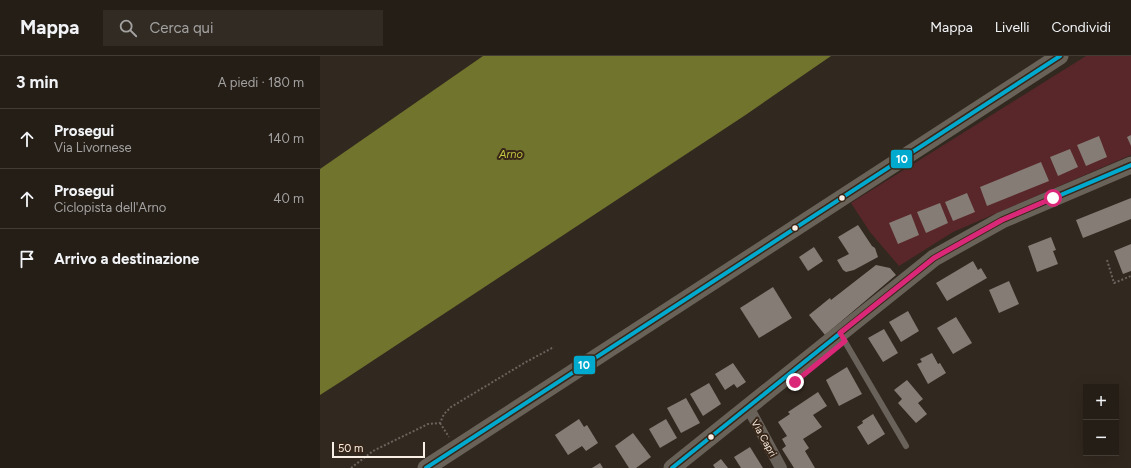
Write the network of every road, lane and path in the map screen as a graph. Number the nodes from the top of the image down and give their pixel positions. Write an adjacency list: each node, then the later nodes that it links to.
1 (1060, 56): 10 (main road)
2 (1131, 165): 5 (main road)
3 (1107, 260): 4 (path)
4 (1131, 276)
5 (840, 333): 7 (main road); 8 (lane)
6 (554, 347): 9 (path)
7 (748, 407): 11 (main road); 12 (street, Via Capri)
8 (906, 446)
9 (351, 468)
10 (426, 468)
11 (672, 468)
12 (781, 468)

